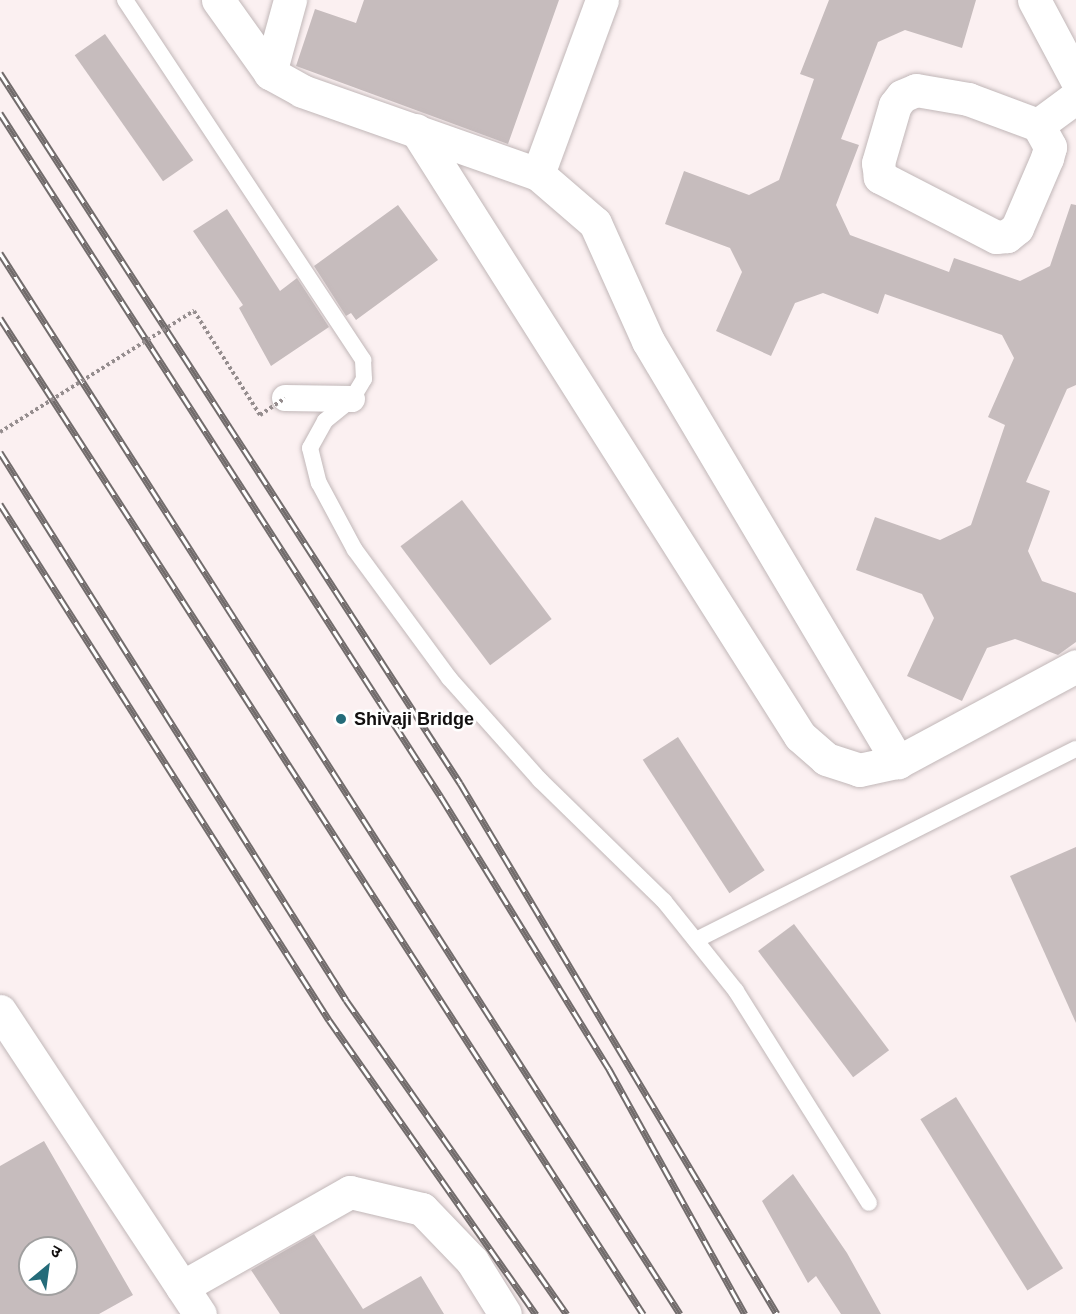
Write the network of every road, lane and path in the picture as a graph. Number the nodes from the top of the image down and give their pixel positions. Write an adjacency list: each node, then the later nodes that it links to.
1 (125, 0): 13 (lane)
2 (218, 0): 6 (street)
3 (290, 0): 6 (street)
4 (602, 0): 11 (street)
5 (1034, 0): 7 (street)
6 (270, 73): 10 (street)
7 (1076, 79)
8 (1076, 97): 9 (street)
9 (1038, 125): 9 (street)
10 (416, 130): 11 (street); 17 (street)
11 (538, 174): 17 (street)
12 (285, 398): 13 (street); 14 (path, bridge)
13 (352, 399): 18 (lane)
14 (0, 432)
15 (1076, 666): 17 (street)
16 (1076, 749): 18 (lane)
17 (898, 762)
18 (696, 940): 20 (lane)
19 (0, 1011): 21 (street)
20 (869, 1203)
21 (182, 1287): 22 (street); 23 (street)
22 (200, 1314)
23 (505, 1314)

